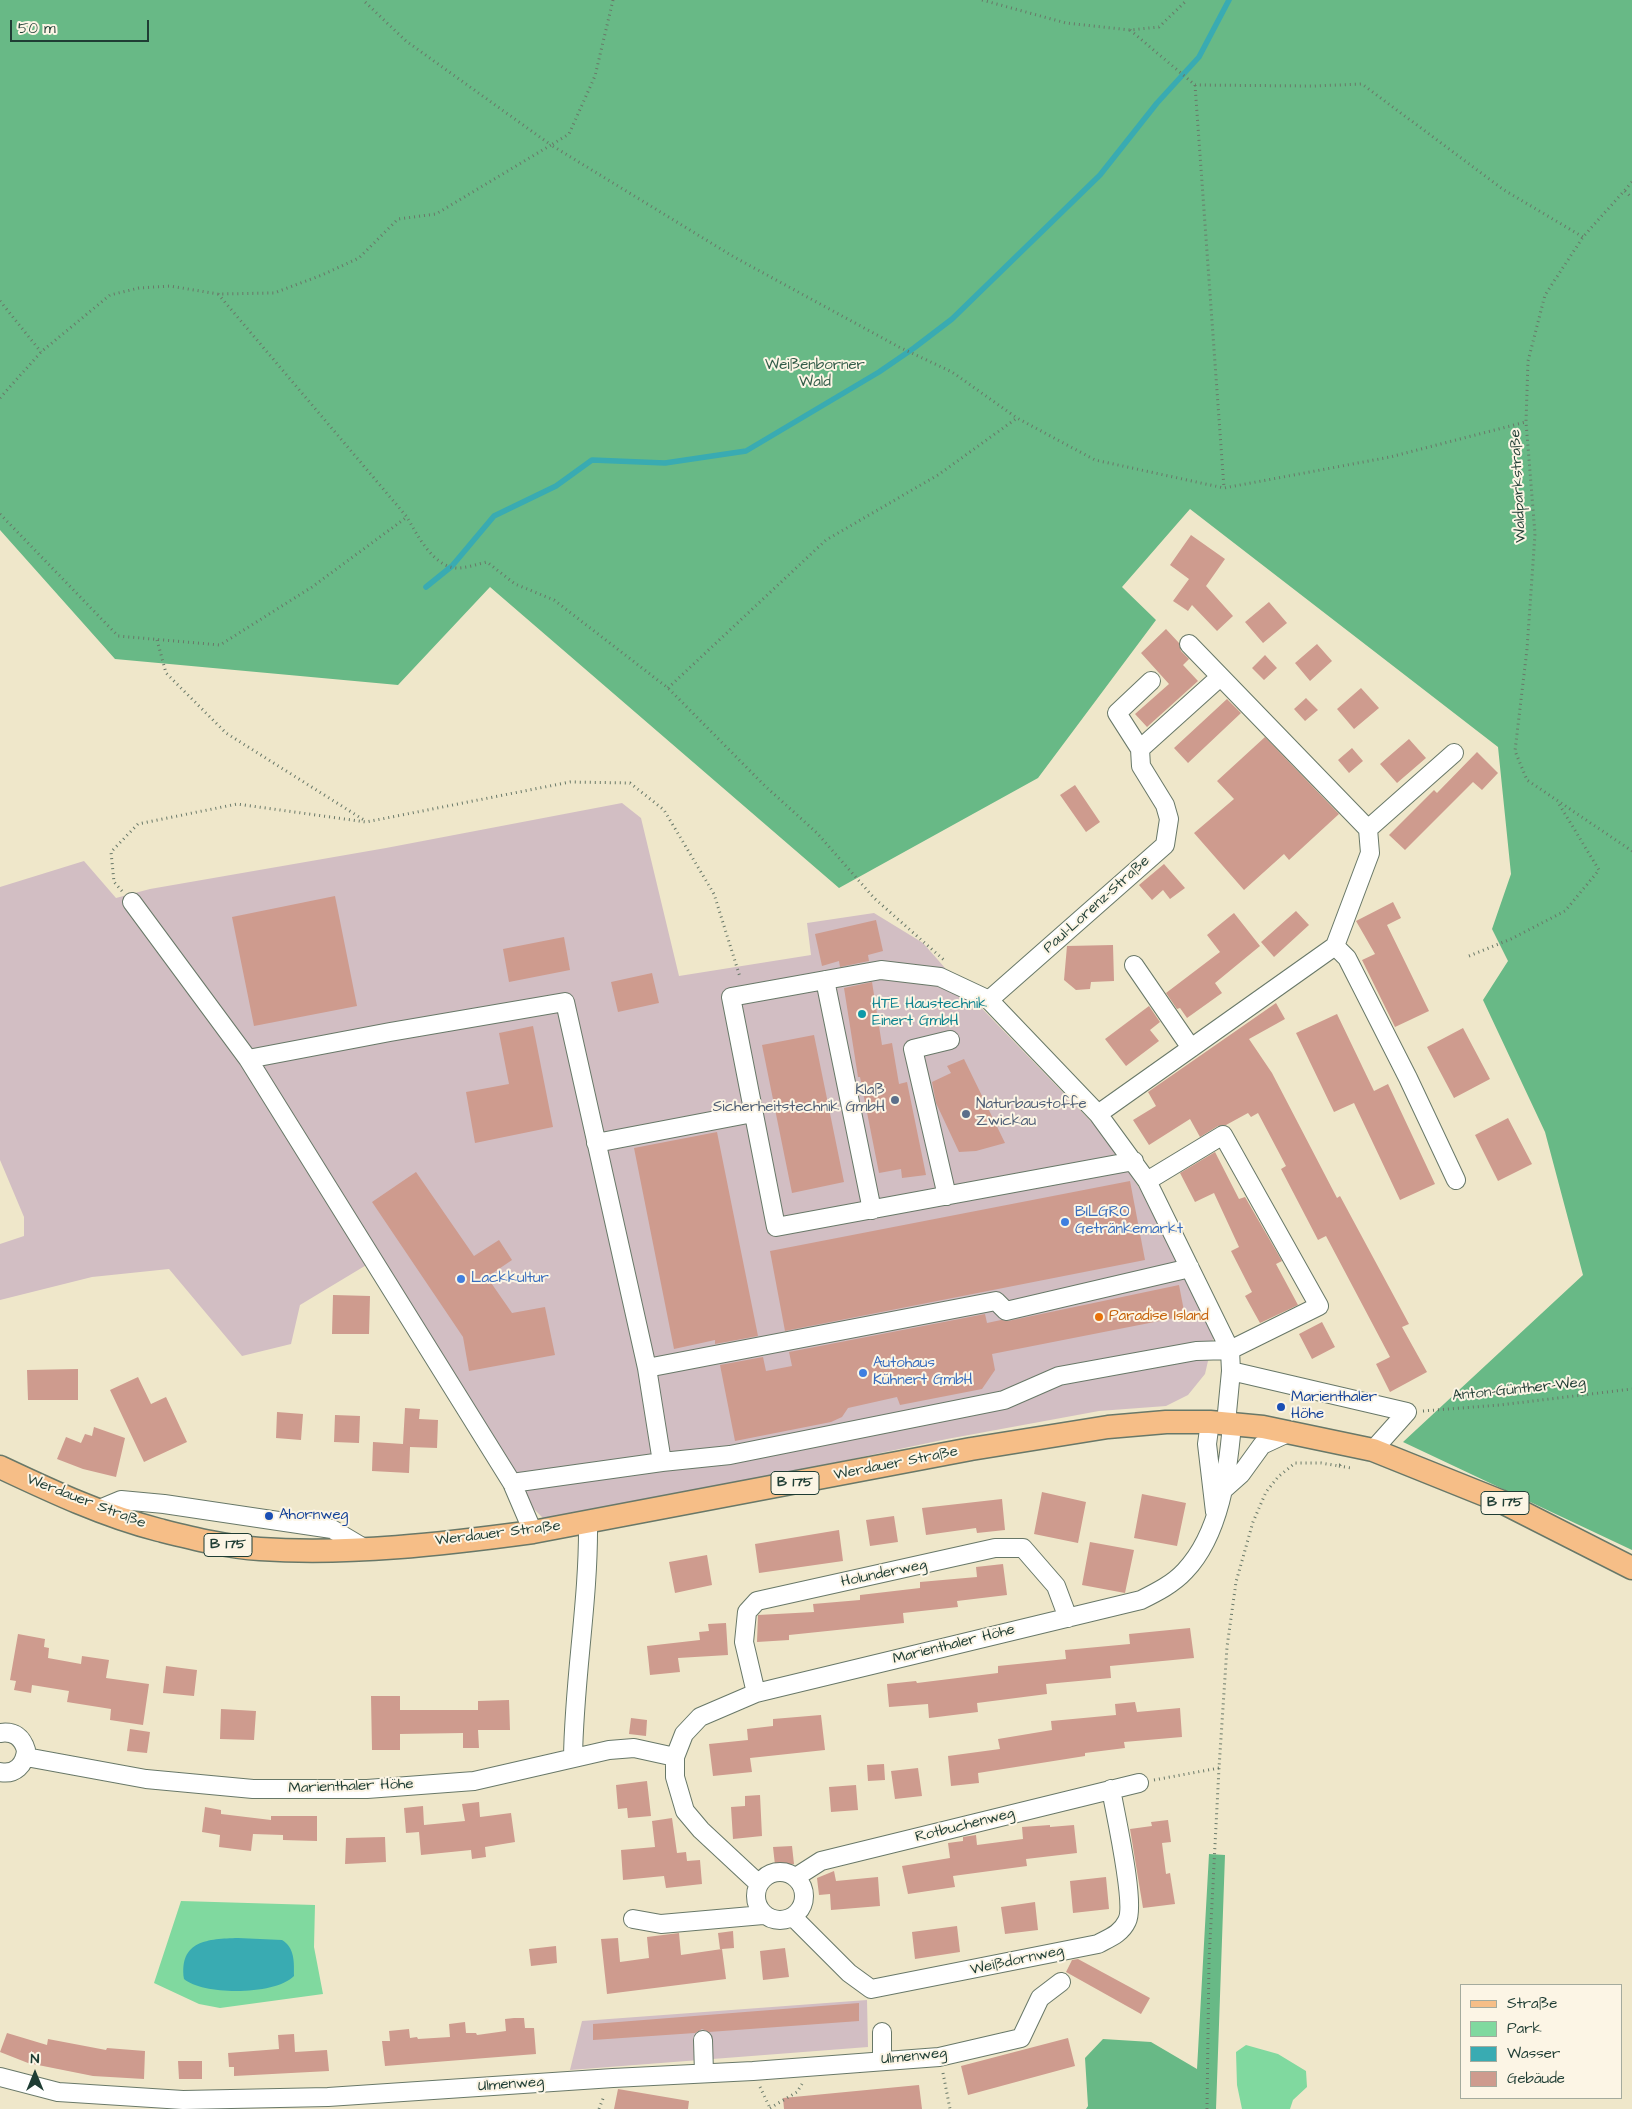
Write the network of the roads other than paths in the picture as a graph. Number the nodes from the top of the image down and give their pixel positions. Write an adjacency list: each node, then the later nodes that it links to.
1 (1189, 644): 2 (street)
2 (1220, 677): 4 (street); 6 (street)
3 (1151, 681): 4 (street)
4 (1140, 749): 11 (street, Paul-Lorenz-Straße)
5 (1454, 753): 6 (street)
6 (1368, 829): 8 (street)
7 (132, 902): 14 (street)
8 (1335, 946): 13 (street); 19 (street)
9 (1134, 965): 13 (street)
10 (825, 980): 11 (street); 15 (street); 22 (street)
11 (989, 1000): 16 (street)
12 (950, 1040): 21 (street)
13 (1191, 1048): 16 (street)
14 (248, 1059): 17 (street); 32 (street)
15 (753, 1113): 17 (street); 22 (street)
16 (1098, 1114): 18 (street)
17 (596, 1143): 25 (street)
18 (1134, 1161): 20 (street); 21 (street)
19 (1456, 1180)
20 (1147, 1181): 23 (street); 24 (street)
21 (947, 1196): 22 (street)
22 (872, 1210)
23 (1190, 1268): 24 (street); 25 (street)
24 (1230, 1350): 26 (street); 30 (street)
25 (647, 1368): 30 (street)
26 (1231, 1371): 27 (street); 29 (street)
27 (1223, 1423): 28 (main road, Werdauer Straße / B 175); 33 (street, Marienthaler Höhe); 35 (street); 36 (main road, Werdauer Straße / B 175)
28 (1290, 1432): 29 (main road, Werdauer Straße / B 175); 33 (street)
29 (1373, 1450): 39 (main road, Werdauer Straße / B 175)
30 (662, 1462): 32 (street)
31 (0, 1467): 34 (main road, Werdauer Straße / B 175)
32 (512, 1483): 37 (street)
33 (1223, 1490): 35 (street, Marienthaler Höhe)
34 (97, 1510): 38 (main road, Werdauer Straße / B 175); 38 (street)
35 (1216, 1512): 40 (street, Marienthaler Höhe)
36 (588, 1521): 37 (main road, Werdauer Straße / B 175); 45 (street)
37 (532, 1532): 38 (main road, Werdauer Straße / B 175)
38 (364, 1548)
39 (1632, 1568)
40 (1068, 1618): 41 (street, Marienthaler Höhe); 41 (street, Holunderweg)
41 (756, 1693): 44 (street, Marienthaler Höhe)
42 (0, 1733): 43 (street)
43 (26, 1757): 45 (street, Marienthaler Höhe); 46 (street)
44 (675, 1757): 45 (street, Marienthaler Höhe); 50 (street, Marienthaler Höhe)
45 (573, 1758)
46 (0, 1772)
47 (1139, 1783): 48 (street, Rotbuchenweg)
48 (1111, 1789): 49 (street, Rotbuchenweg); 52 (street, Weißdornweg)
49 (796, 1877): 50 (street); 52 (street)
50 (759, 1884): 51 (street)
51 (763, 1915): 52 (street); 53 (street)
52 (794, 1918)
53 (633, 1919)
54 (1060, 1982): 57 (street, Ulmenweg)
55 (882, 2032): 57 (street)
56 (703, 2040): 58 (street)
57 (882, 2061): 58 (street, Ulmenweg)
58 (704, 2073): 60 (street, Ulmenweg)
59 (0, 2077): 60 (street, Ulmenweg)
60 (329, 2103)

